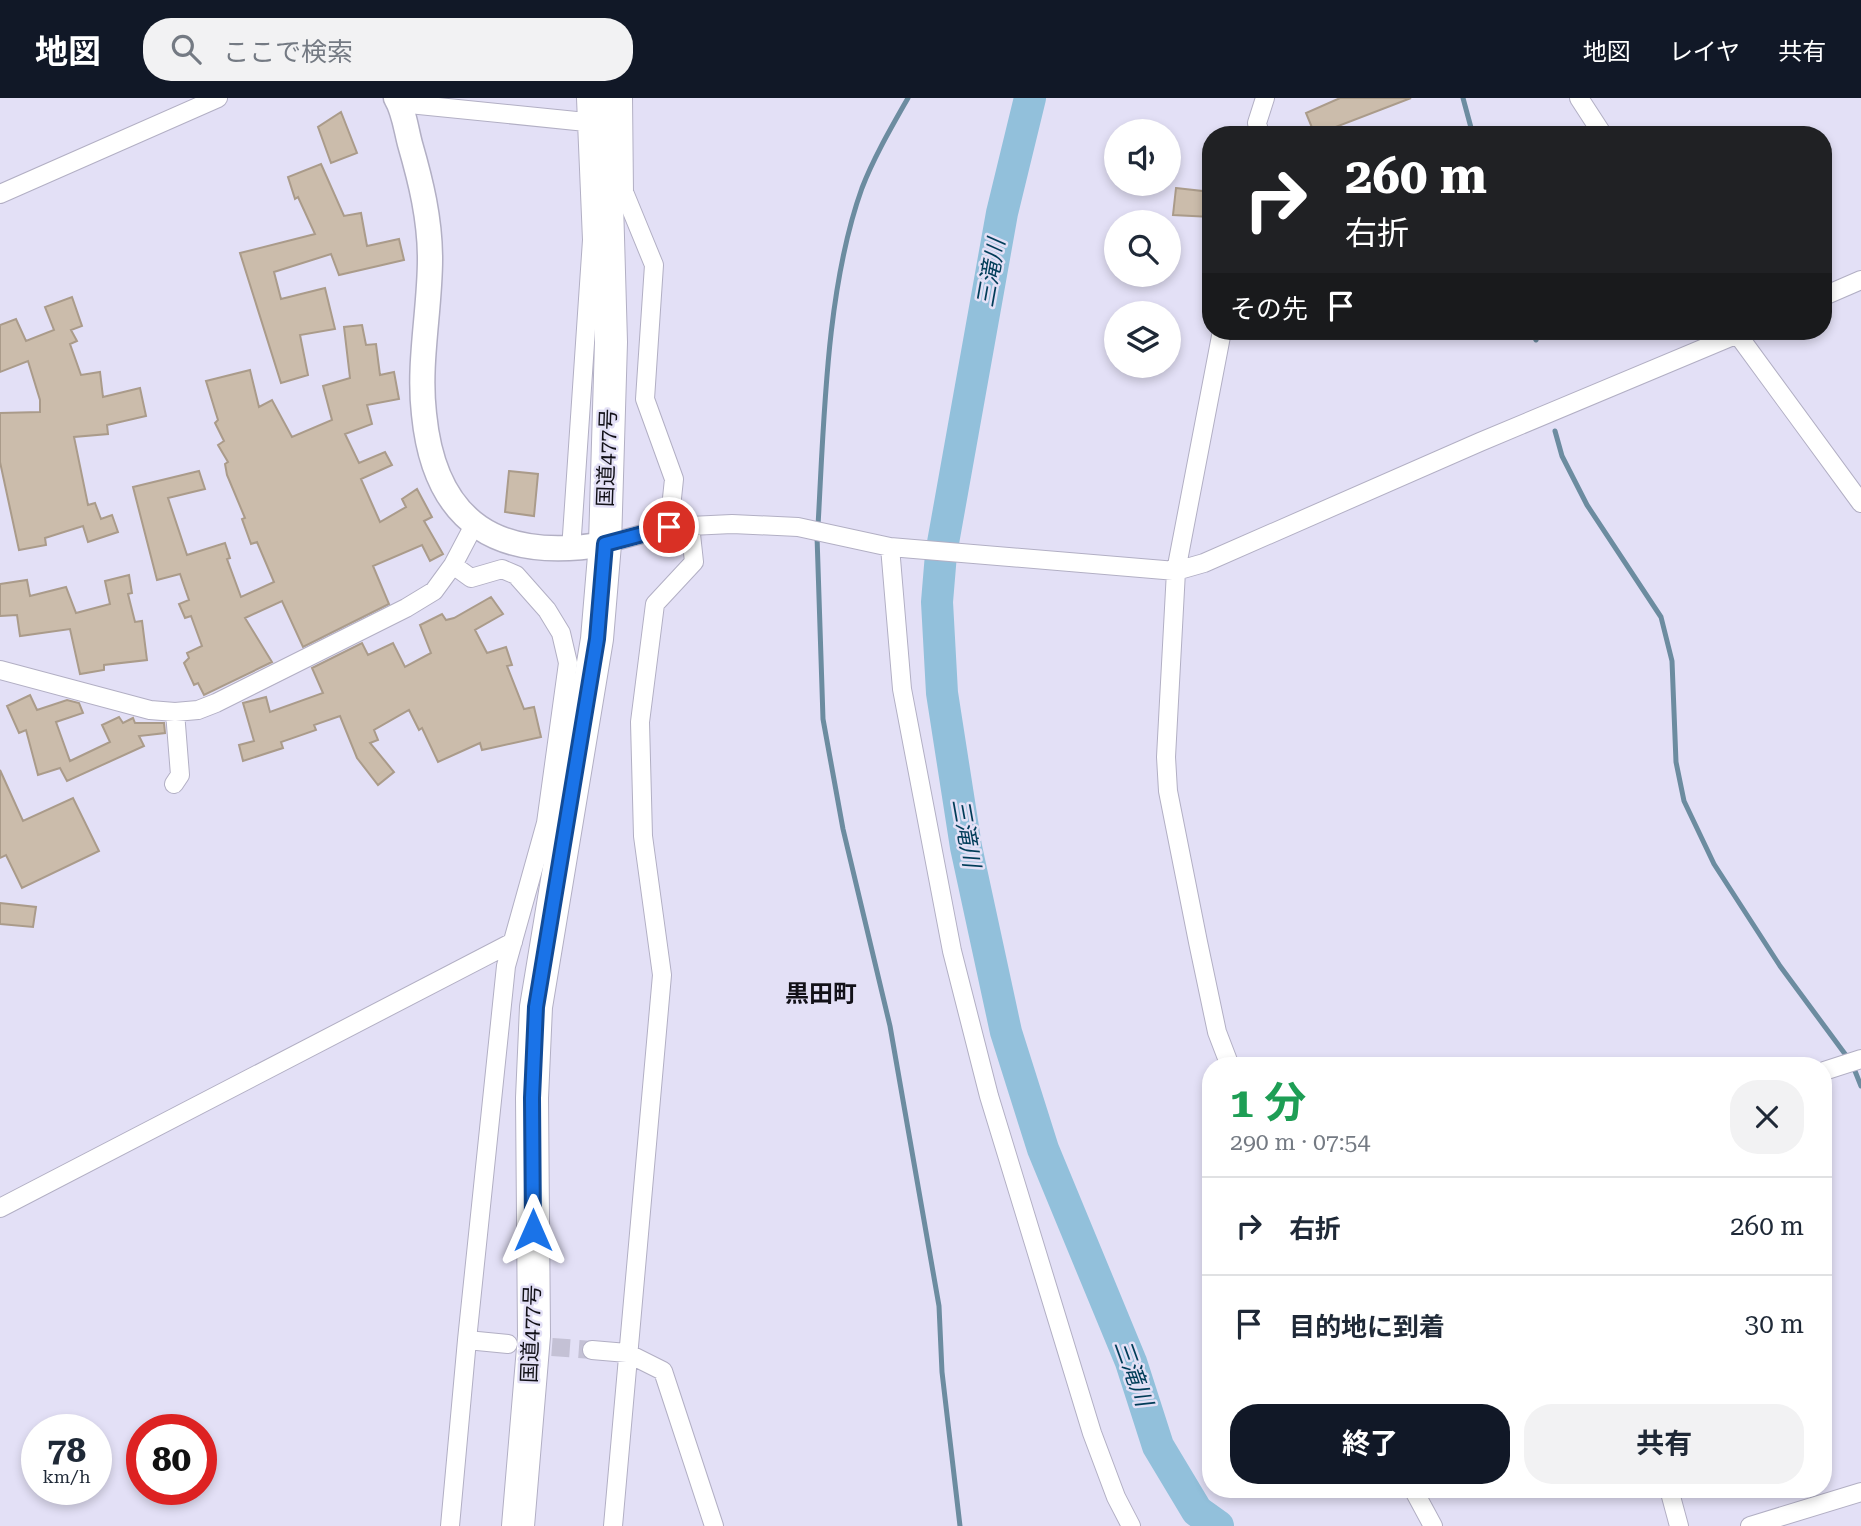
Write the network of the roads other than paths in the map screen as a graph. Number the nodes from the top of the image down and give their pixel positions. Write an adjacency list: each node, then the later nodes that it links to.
1 (218, 98): 10 (street)
2 (586, 98): 7 (street)
3 (624, 98): 19 (street)
4 (1265, 98): 8 (street)
5 (1579, 98): 9 (street)
6 (397, 101): 7 (street); 18 (street)
7 (595, 110): 20 (highway, 国道477号); 22 (street)
8 (1258, 126)
9 (1598, 126)
10 (0, 194)
11 (1861, 280): 12 (street)
12 (1832, 293)
13 (1220, 340): 24 (street)
14 (1720, 340): 24 (street)
15 (1745, 340): 16 (street)
16 (1861, 503)
17 (690, 525): 19 (street); 21 (street); 36 (street)
18 (473, 527): 22 (street); 23 (street)
19 (669, 527): 20 (street)
20 (605, 544): 22 (street); 41 (highway, 国道477号)
21 (893, 547): 24 (street); 44 (street)
22 (571, 550)
23 (453, 565): 26 (street); 28 (street)
24 (1176, 571): 29 (street)
25 (0, 670): 26 (street)
26 (175, 712): 27 (street)
27 (174, 784)
28 (513, 943): 32 (street); 33 (street)
29 (1227, 1057)
30 (1854, 1060): 31 (street)
31 (1832, 1067)
32 (0, 1208)
33 (467, 1340): 34 (street); 40 (street)
34 (508, 1344)
35 (592, 1350): 36 (street)
36 (627, 1353): 42 (street); 43 (street)
37 (1861, 1492): 47 (street)
38 (1418, 1498): 45 (street)
39 (1671, 1498): 46 (street)
40 (450, 1526)
41 (518, 1526)
42 (613, 1526)
43 (714, 1526)
44 (1131, 1526)
45 (1433, 1526)
46 (1679, 1526)
47 (1750, 1526)

